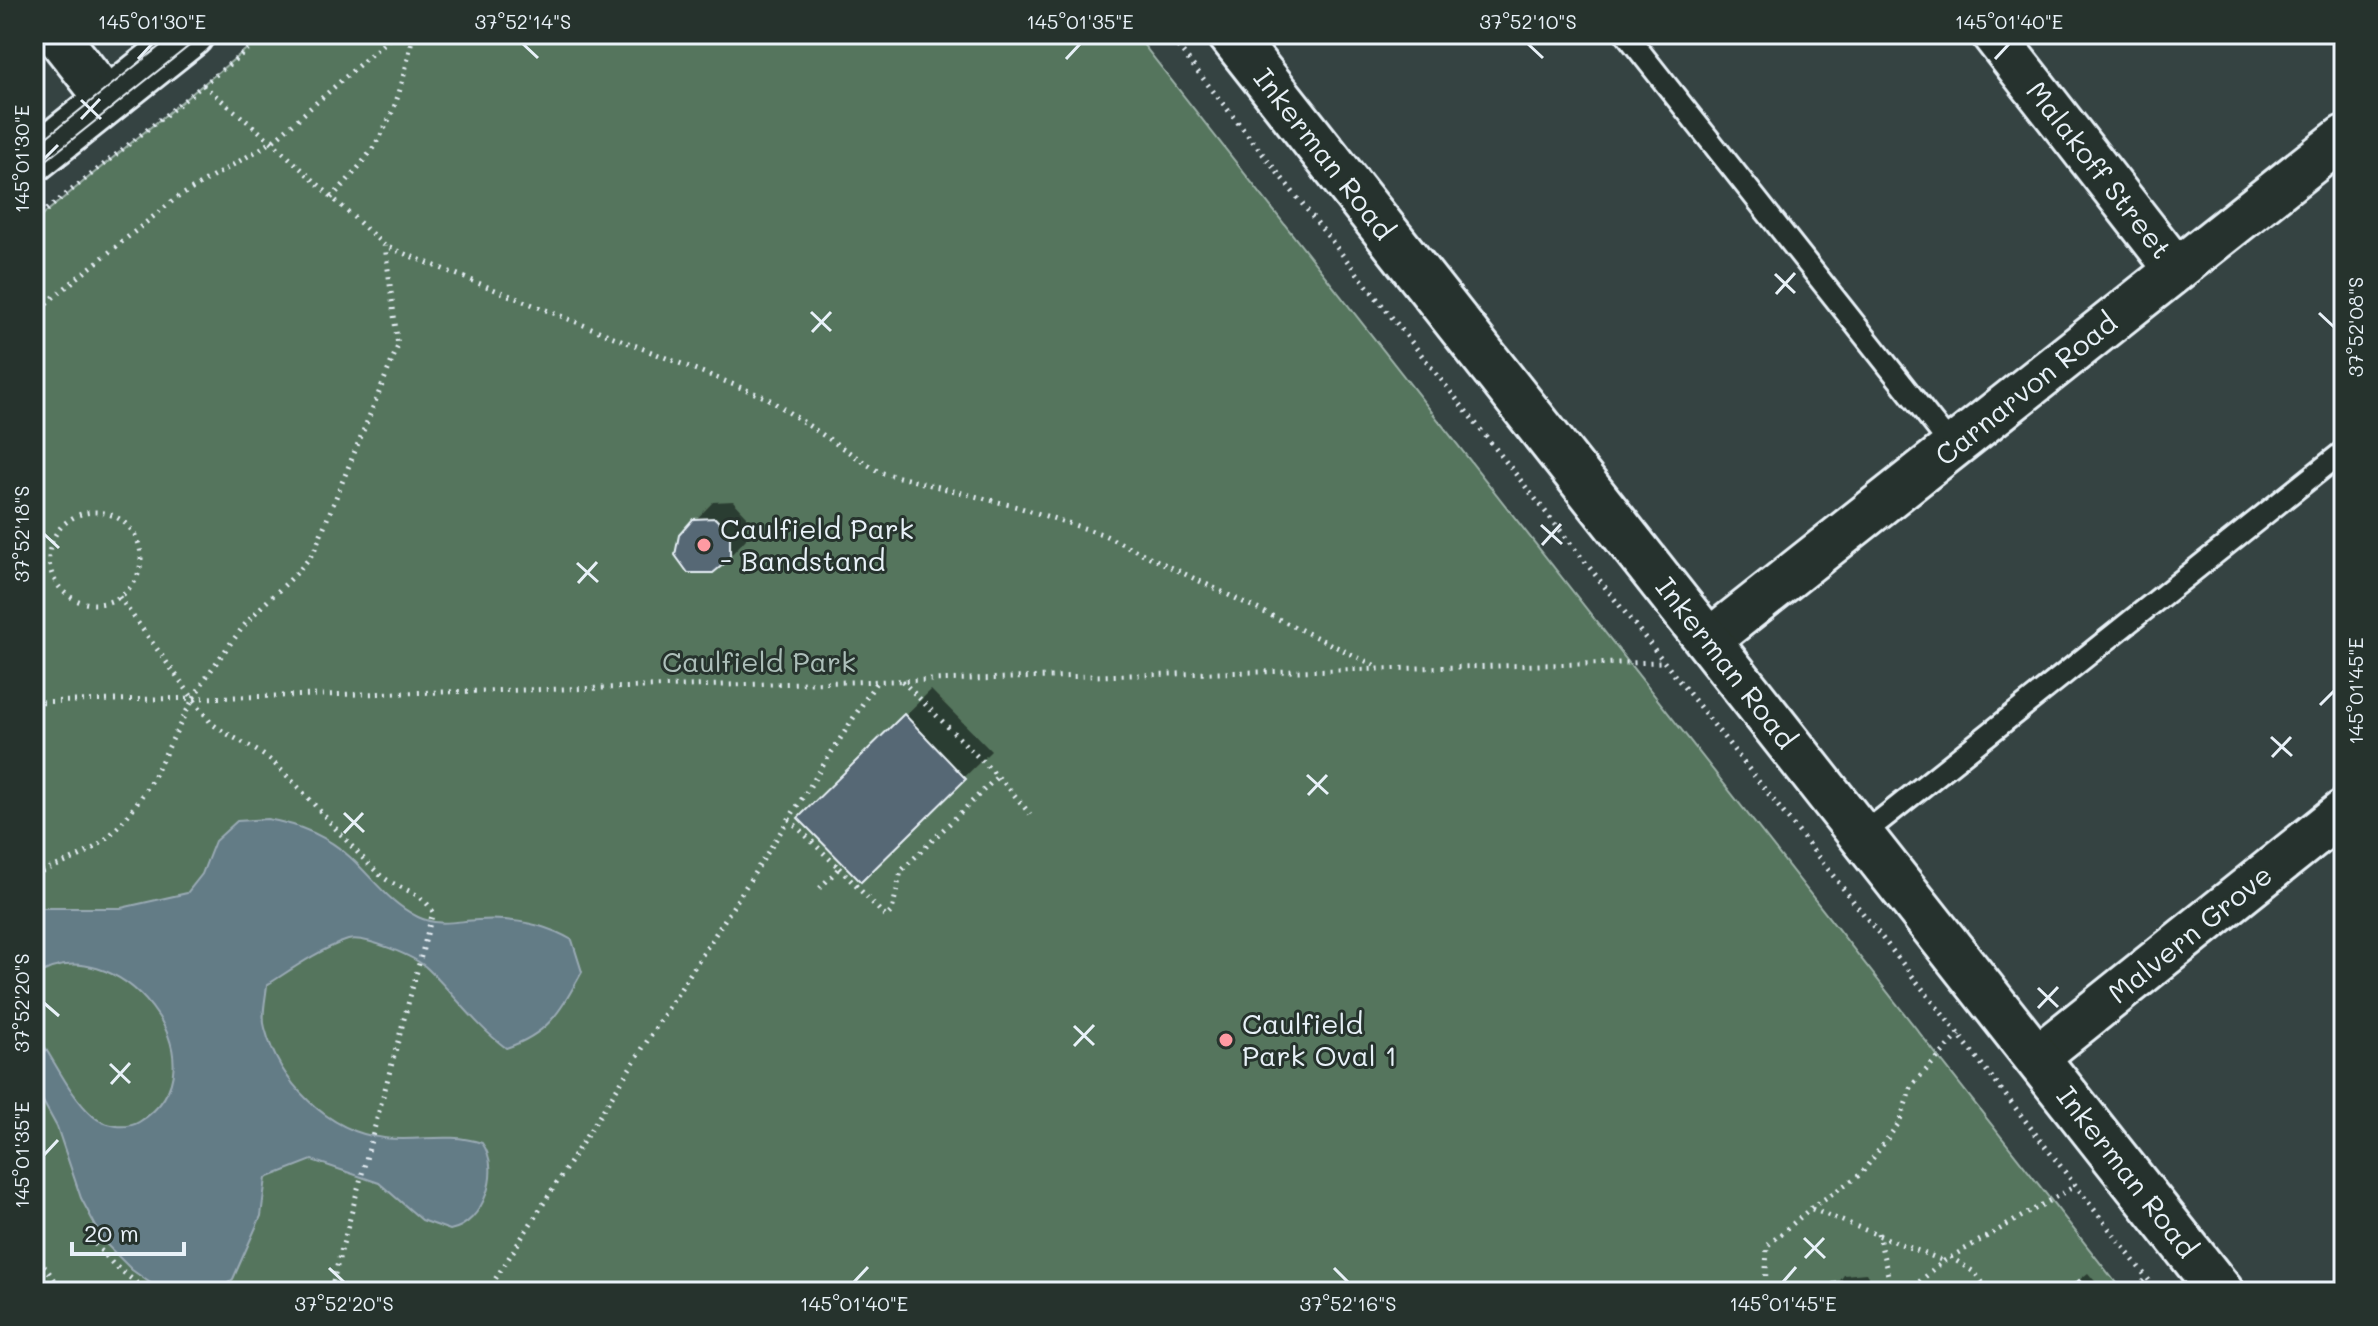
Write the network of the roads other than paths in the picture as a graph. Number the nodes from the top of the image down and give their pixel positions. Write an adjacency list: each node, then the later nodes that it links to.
1 (56, 34): 6 (street)
2 (191, 34): 6 (street)
3 (1230, 34): 12 (street, Inkerman Road)
4 (1626, 34): 10 (lane)
5 (1993, 34): 9 (street, Malakoff Street)
6 (108, 100): 8 (street)
7 (2344, 137): 9 (street, Carnarvon Road)
8 (34, 159)
9 (2176, 269): 10 (street, Carnarvon Road)
10 (1953, 448): 12 (street, Carnarvon Road)
11 (2344, 451): 14 (lane)
12 (1708, 641): 14 (street, Inkerman Road)
13 (2344, 811): 15 (street, Malvern Grove)
14 (1862, 835): 15 (street, Inkerman Road)
15 (2037, 1057): 16 (street, Inkerman Road)
16 (2221, 1292)

